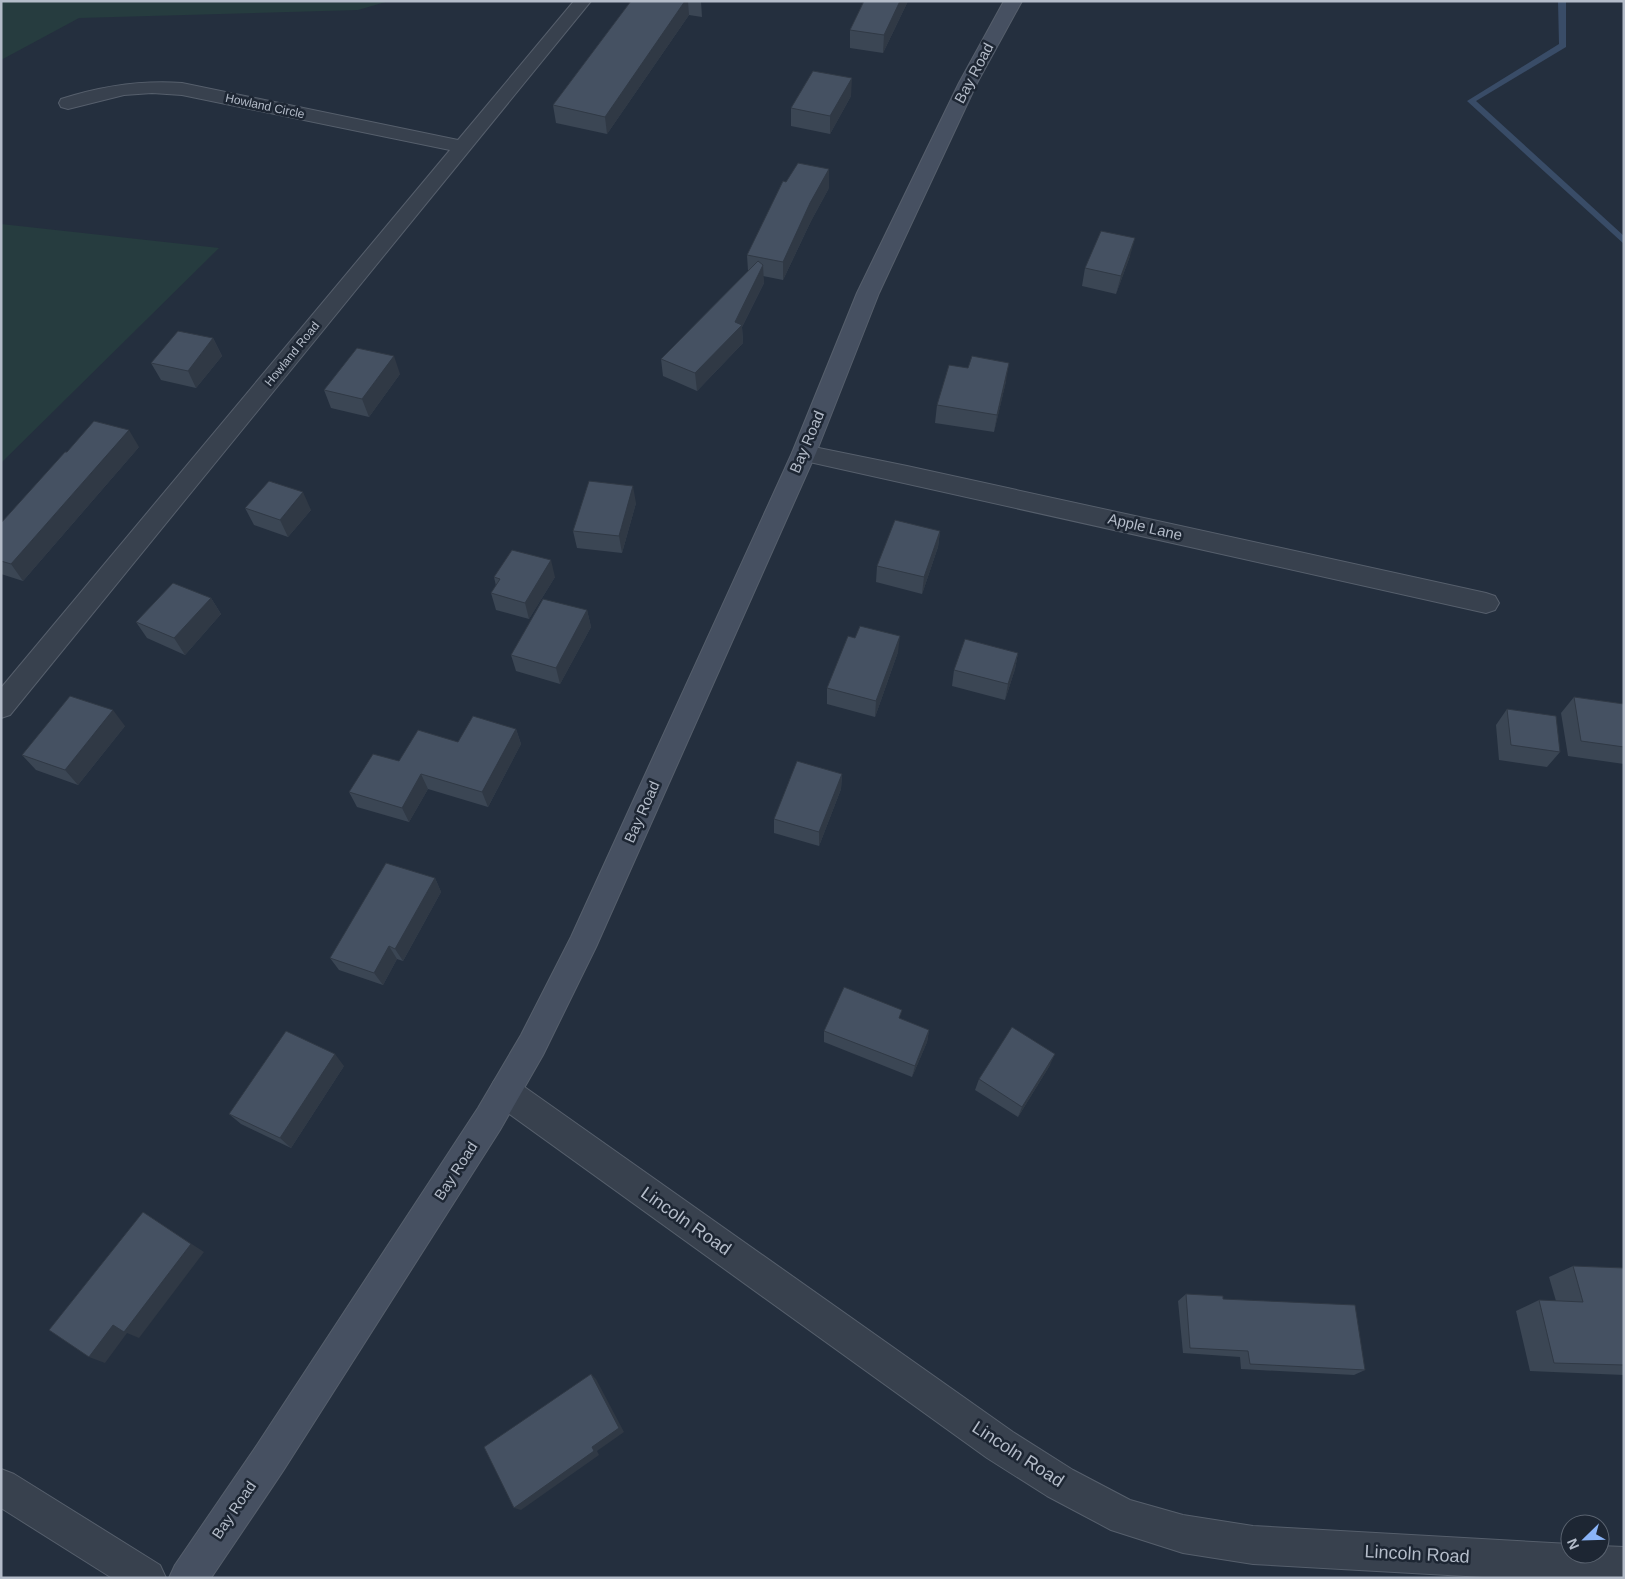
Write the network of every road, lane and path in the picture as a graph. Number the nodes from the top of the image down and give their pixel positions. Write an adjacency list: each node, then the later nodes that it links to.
1 (582, 1): 4 (street, Howland Road)
2 (1013, 1): 5 (main road, Bay Road)
3 (68, 104): 4 (street, Howland Circle)
4 (463, 147): 7 (street, Howland Road)
5 (804, 453): 6 (street, Apple Lane); 8 (main road, Bay Road)
6 (1486, 603)
7 (1, 707)
8 (505, 1092): 10 (street, Lincoln Road); 12 (main road, Bay Road)
9 (1, 1487): 11 (street)
10 (1624, 1566)
11 (146, 1578)
12 (188, 1578)

